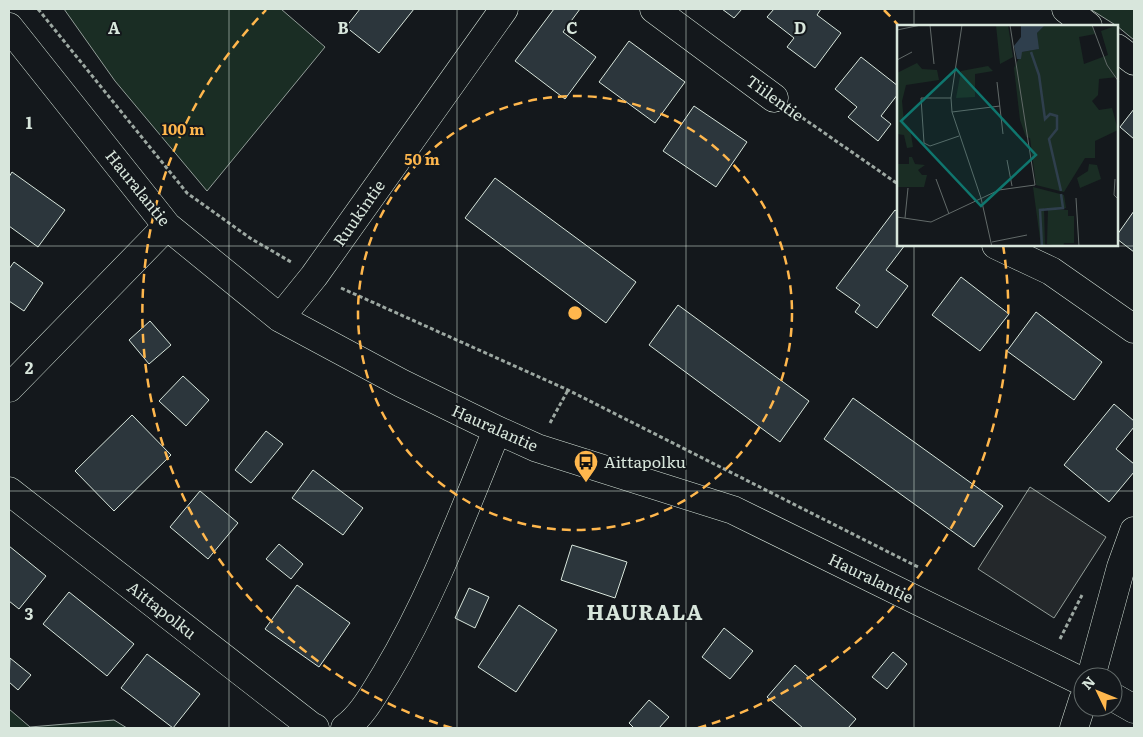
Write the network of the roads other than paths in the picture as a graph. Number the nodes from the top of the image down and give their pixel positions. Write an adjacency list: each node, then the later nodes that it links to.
1 (504, 9): 11 (street, Ruukintie)
2 (654, 9): 8 (street, Tiilentie)
3 (1066, 9): 4 (street)
4 (1087, 25)
5 (9, 27): 9 (street, Hauralantie)
6 (1118, 49): 7 (street)
7 (1134, 61)
8 (774, 98)
9 (167, 226): 11 (street, Hauralantie); 13 (street)
10 (998, 246): 12 (street)
11 (280, 318): 14 (street, Hauralantie)
12 (1134, 329)
13 (9, 388)
14 (497, 430): 18 (street, Hauralantie); 20 (street)
15 (9, 491): 19 (street, Aittapolku)
16 (1134, 530): 17 (street)
17 (1093, 667)
18 (1073, 677)
19 (315, 728)
20 (345, 728)

